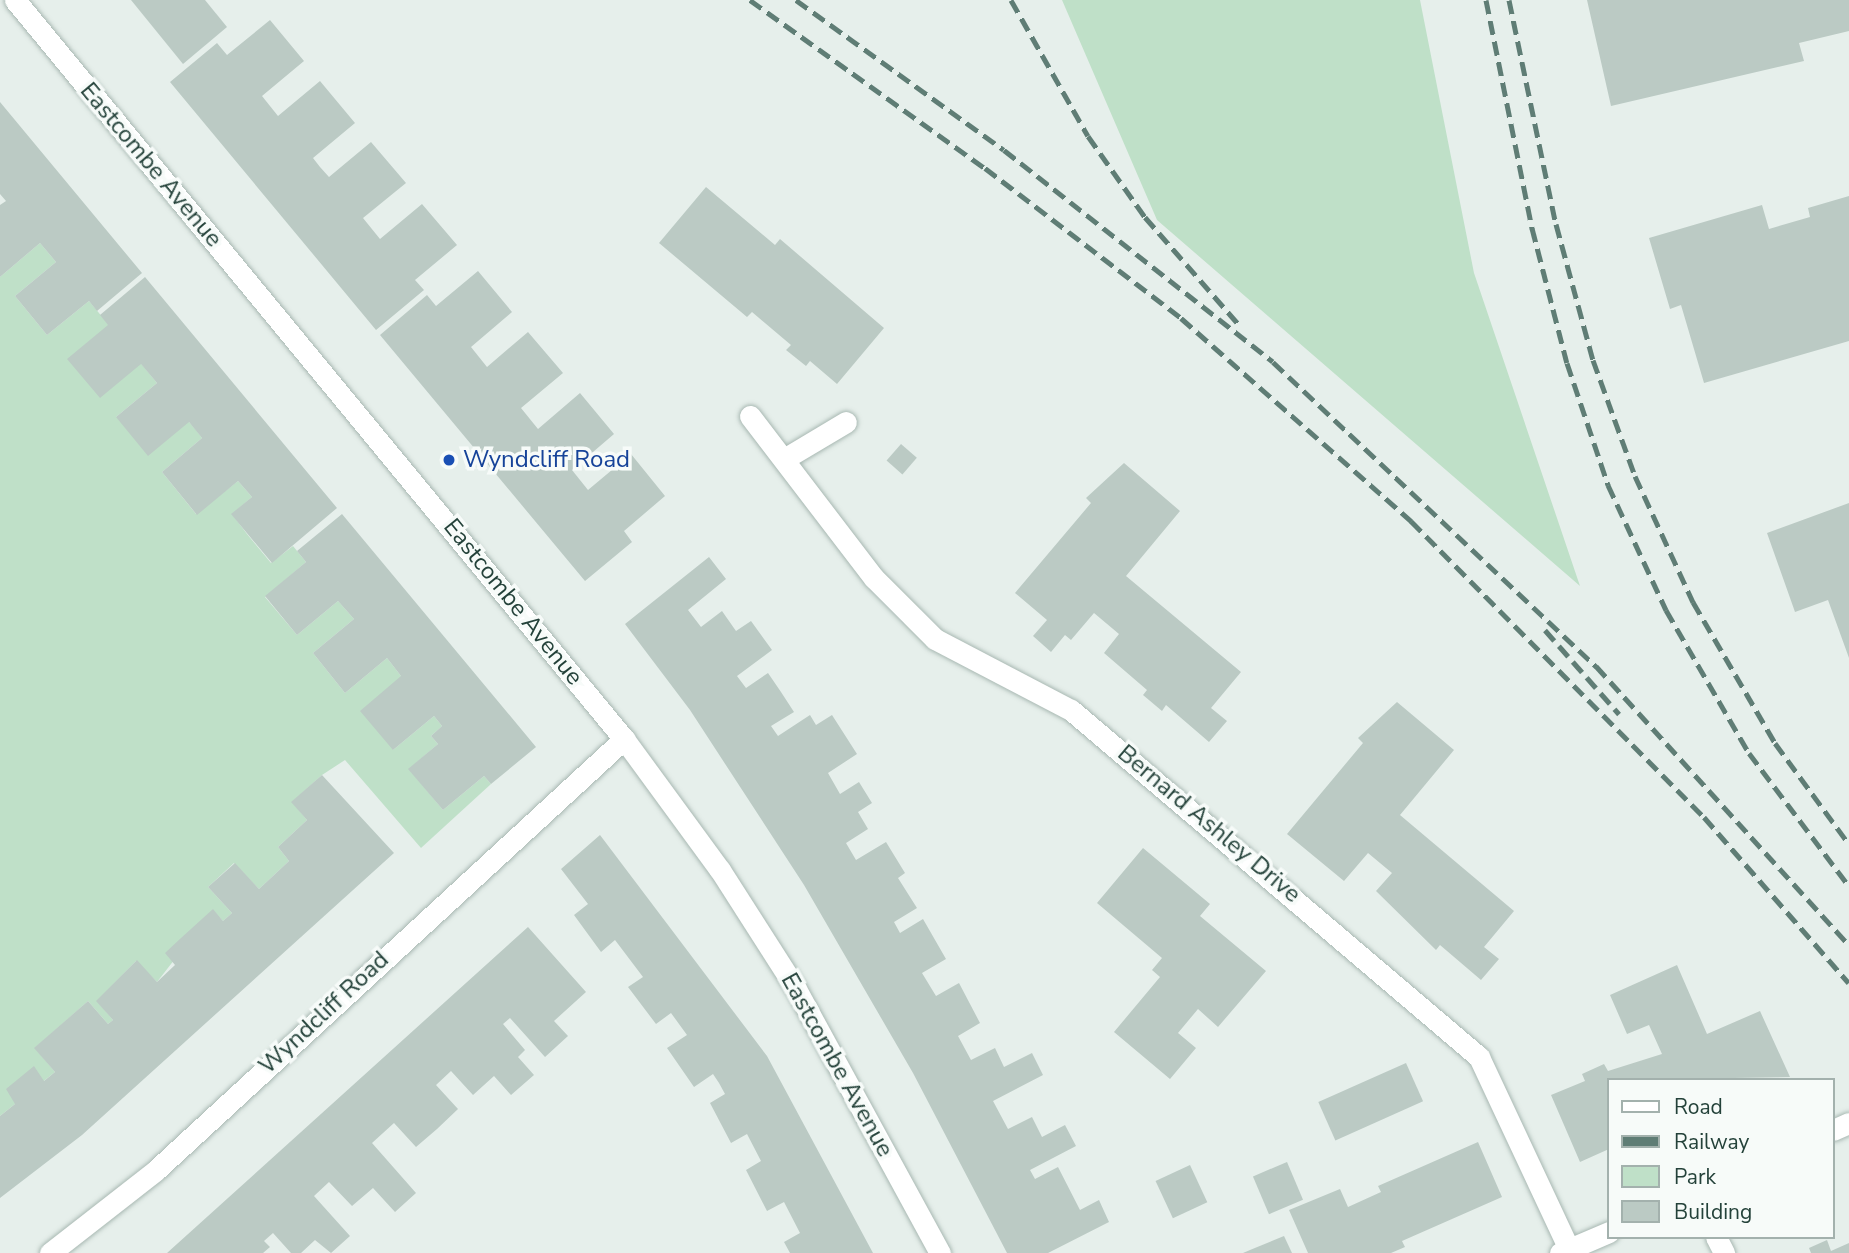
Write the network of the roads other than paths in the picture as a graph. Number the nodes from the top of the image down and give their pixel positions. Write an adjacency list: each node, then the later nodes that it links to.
1 (15, 0): 5 (street, Eastcombe Avenue)
2 (750, 416): 4 (street, Bernard Ashley Drive)
3 (846, 422): 4 (street)
4 (784, 459): 7 (street, Bernard Ashley Drive)
5 (624, 739): 8 (street, Wyndcliff Road); 9 (street, Eastcombe Avenue)
6 (1608, 1232): 7 (street)
7 (1564, 1251)
8 (50, 1253)
9 (940, 1253)

